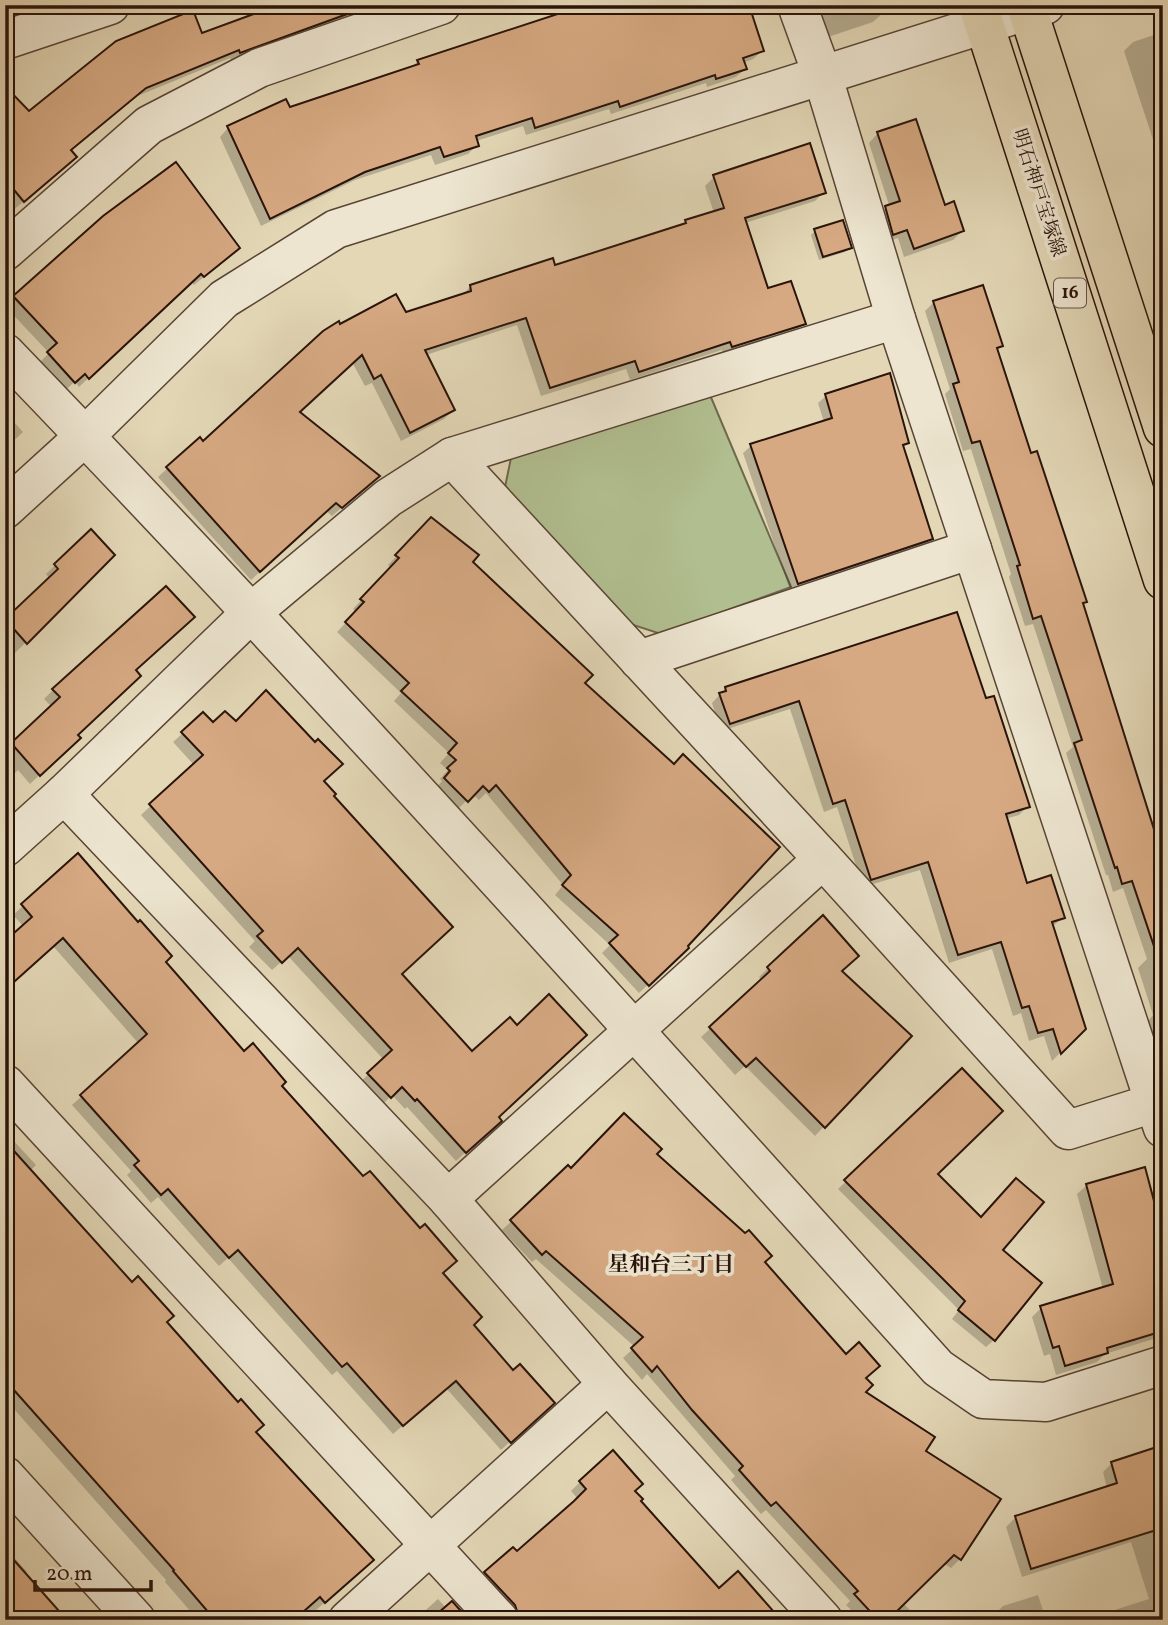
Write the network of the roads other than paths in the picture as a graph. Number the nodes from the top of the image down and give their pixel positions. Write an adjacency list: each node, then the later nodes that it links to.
1 (110, 5): 6 (street)
2 (442, 5): 8 (street)
3 (797, 5): 7 (street)
4 (1033, 7): 5 (street); 11 (main road, 16)
5 (981, 15): 7 (street); 16 (main road, 明石神戸宝塚線 / 16)
6 (5, 40)
7 (822, 74): 9 (street); 12 (street)
8 (5, 251)
9 (896, 319): 13 (street); 15 (street)
10 (5, 353): 12 (street)
11 (1163, 428)
12 (85, 436): 14 (street); 17 (street)
13 (452, 457): 17 (street); 18 (street)
14 (5, 509)
15 (971, 549): 18 (street); 24 (street)
16 (1163, 580)
17 (252, 612): 19 (street); 22 (street)
18 (639, 660): 21 (street)
19 (64, 794): 20 (street); 25 (street)
20 (5, 847)
21 (823, 859): 22 (street); 24 (street)
22 (634, 1029): 25 (street); 26 (street)
23 (5, 1084): 29 (street)
24 (1158, 1115)
25 (447, 1199): 27 (street)
26 (1163, 1366)
27 (608, 1384): 29 (street); 33 (street)
28 (5, 1476): 30 (street)
29 (428, 1545): 31 (street); 32 (street)
30 (136, 1620)
31 (348, 1620)
32 (499, 1620)
33 (823, 1620)

